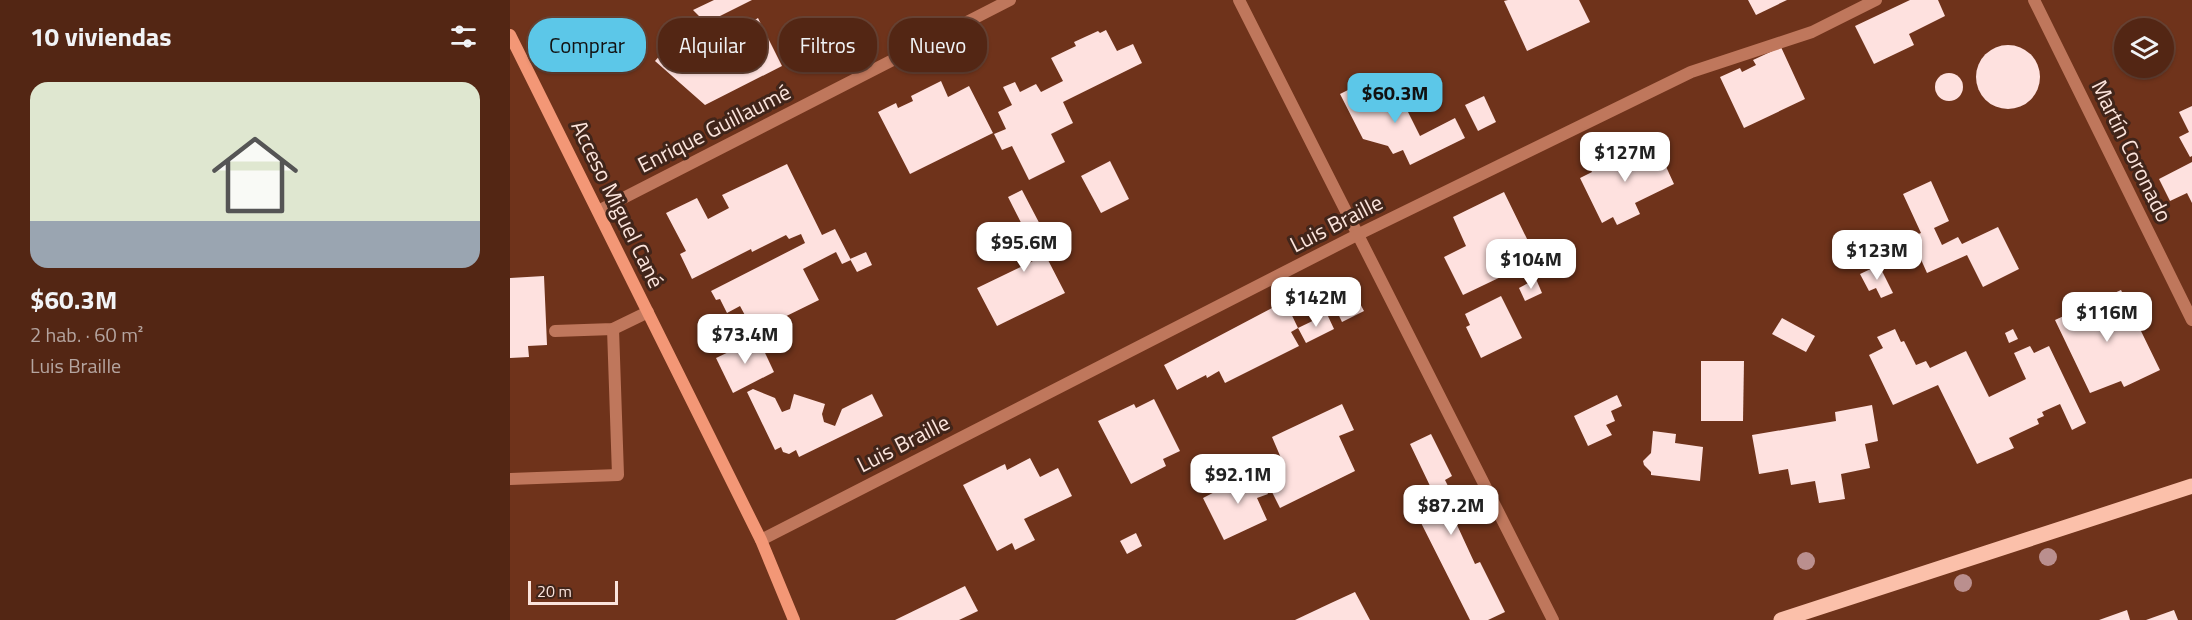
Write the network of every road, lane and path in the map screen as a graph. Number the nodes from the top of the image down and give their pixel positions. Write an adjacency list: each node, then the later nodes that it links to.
1 (1010, 0): 6 (street, Enrique Guillaumé)
2 (1239, 0): 7 (street)
3 (1876, 0): 7 (street, Luis Braille)
4 (2034, 0): 9 (street, Martín Coronado)
5 (510, 35): 6 (main road, Acceso Miguel Cané)
6 (598, 211): 8 (main road, Acceso Miguel Cané)
7 (1357, 235): 14 (street, Luis Braille); 16 (street)
8 (648, 312): 10 (street); 14 (main road, Acceso Miguel Cané)
9 (2192, 320)
10 (613, 329): 11 (street); 12 (street)
11 (555, 331)
12 (510, 479)
13 (2192, 486): 17 (main road)
14 (761, 540): 15 (main road, Acceso Miguel Cané)
15 (794, 620)
16 (1553, 620)
17 (1781, 620)

